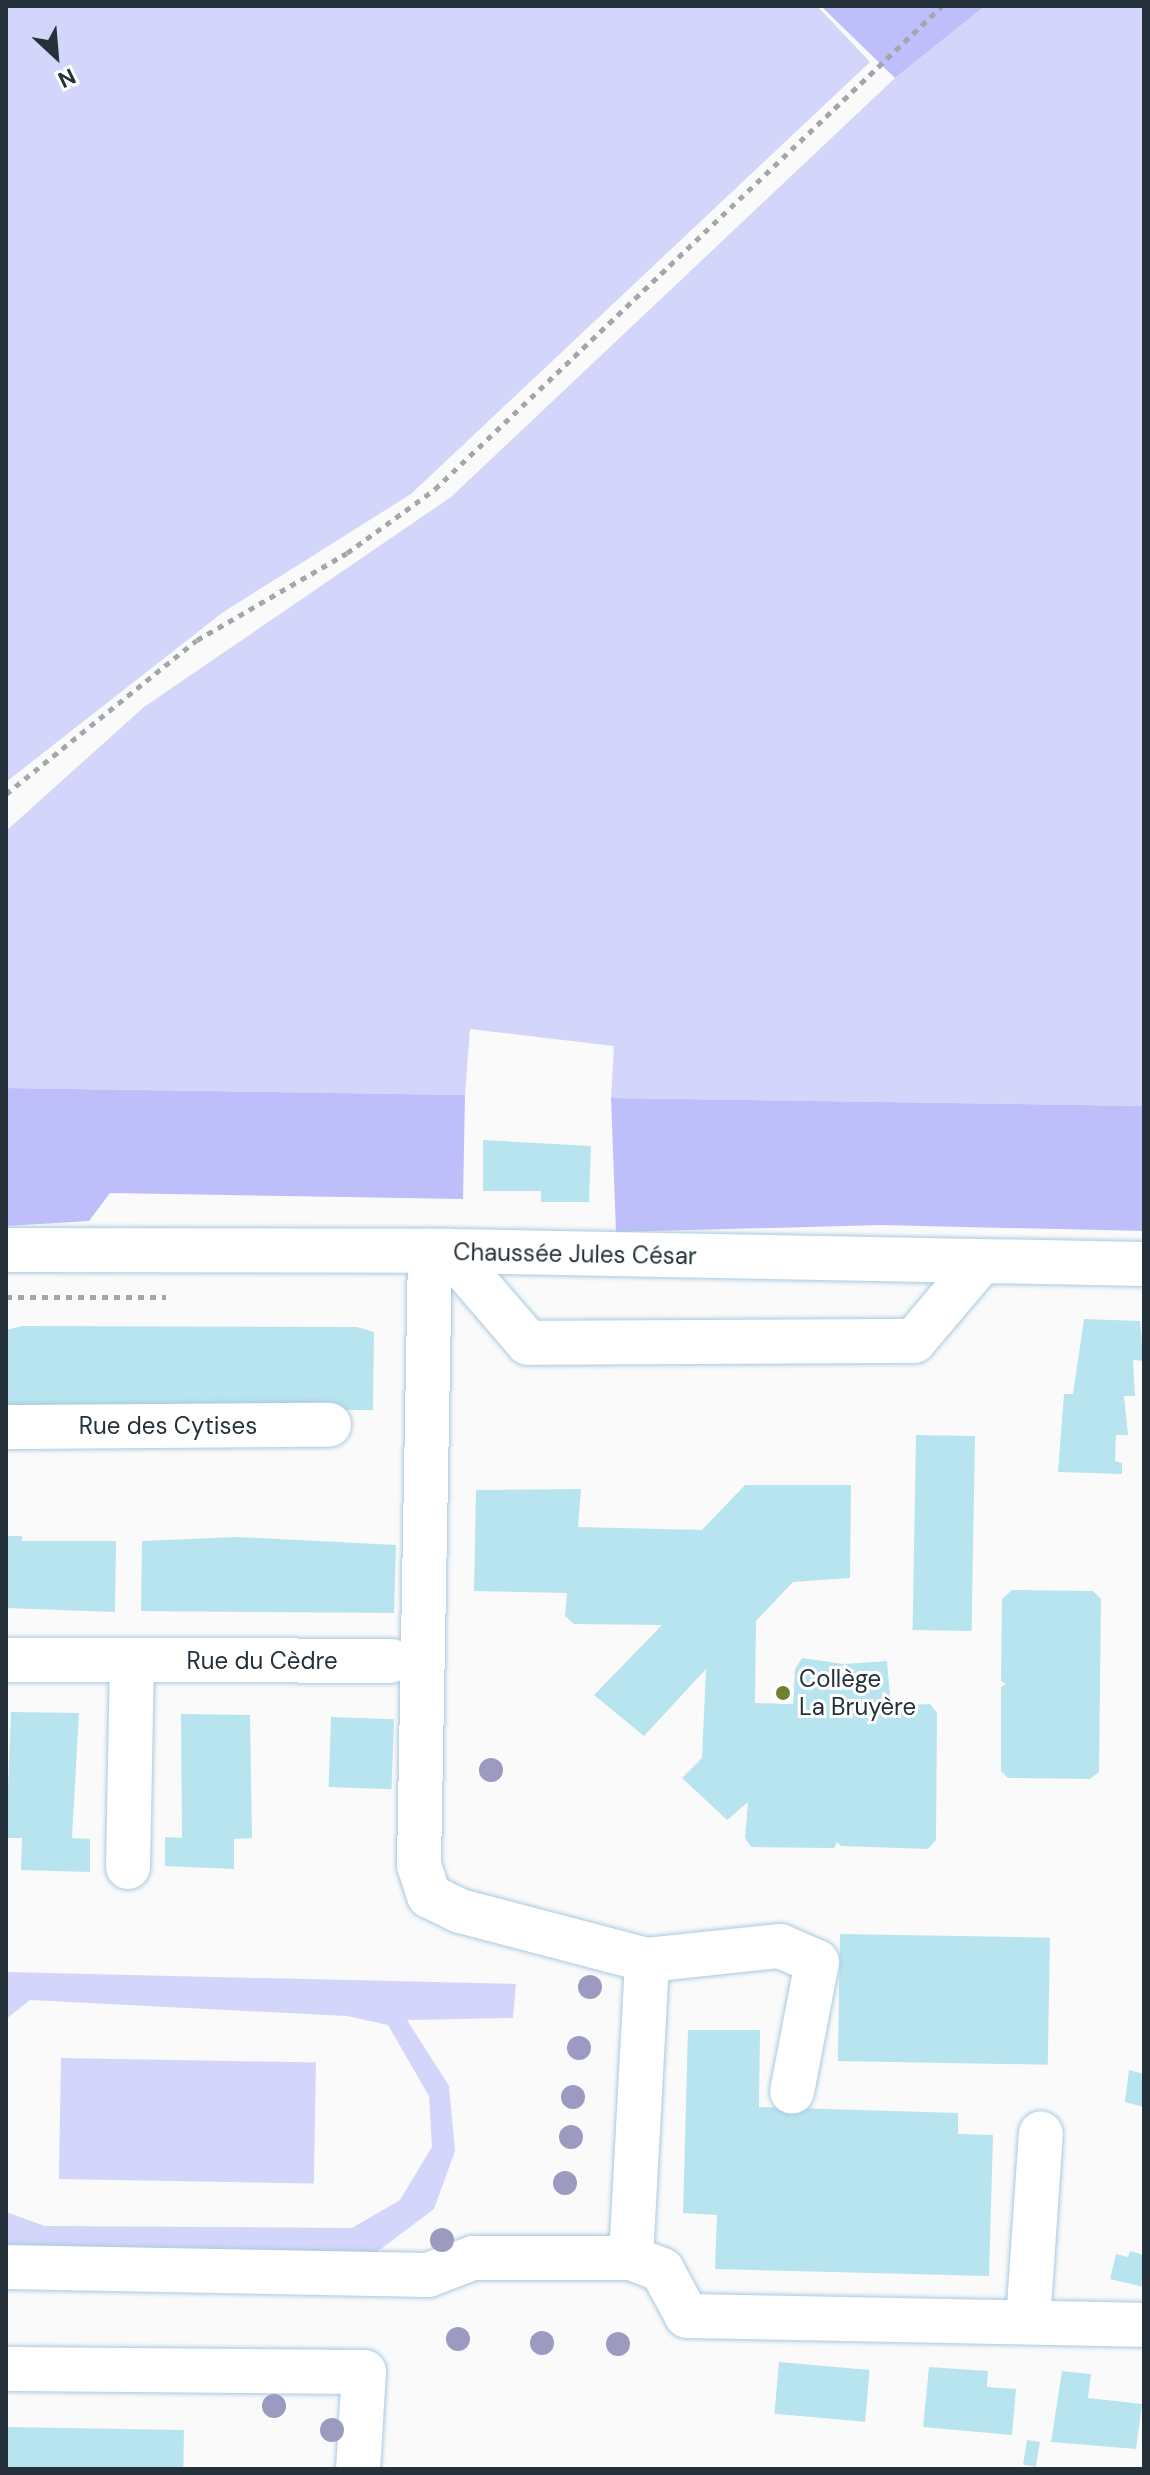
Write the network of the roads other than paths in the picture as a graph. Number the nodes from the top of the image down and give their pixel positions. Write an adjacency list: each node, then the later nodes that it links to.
1 (6, 1250): 2 (street, Chaussée Jules César)
2 (439, 1251): 3 (street, Chaussée Jules César); 3 (street); 11 (street)
3 (980, 1263): 4 (street, Chaussée Jules César)
4 (1144, 1264)
5 (329, 1425): 6 (street, Rue des Cytises)
6 (6, 1427)
7 (6, 1660): 9 (street, Rue du Cèdre)
8 (391, 1661): 9 (street, Rue du Cèdre)
9 (132, 1662): 10 (street)
10 (128, 1867)
11 (647, 1960): 12 (street); 14 (street)
12 (792, 2092)
13 (1041, 2133): 16 (street)
14 (631, 2258): 15 (street); 16 (street)
15 (6, 2267)
16 (1028, 2322): 17 (street)
17 (1144, 2325)
18 (6, 2369): 19 (street)
19 (358, 2469)

